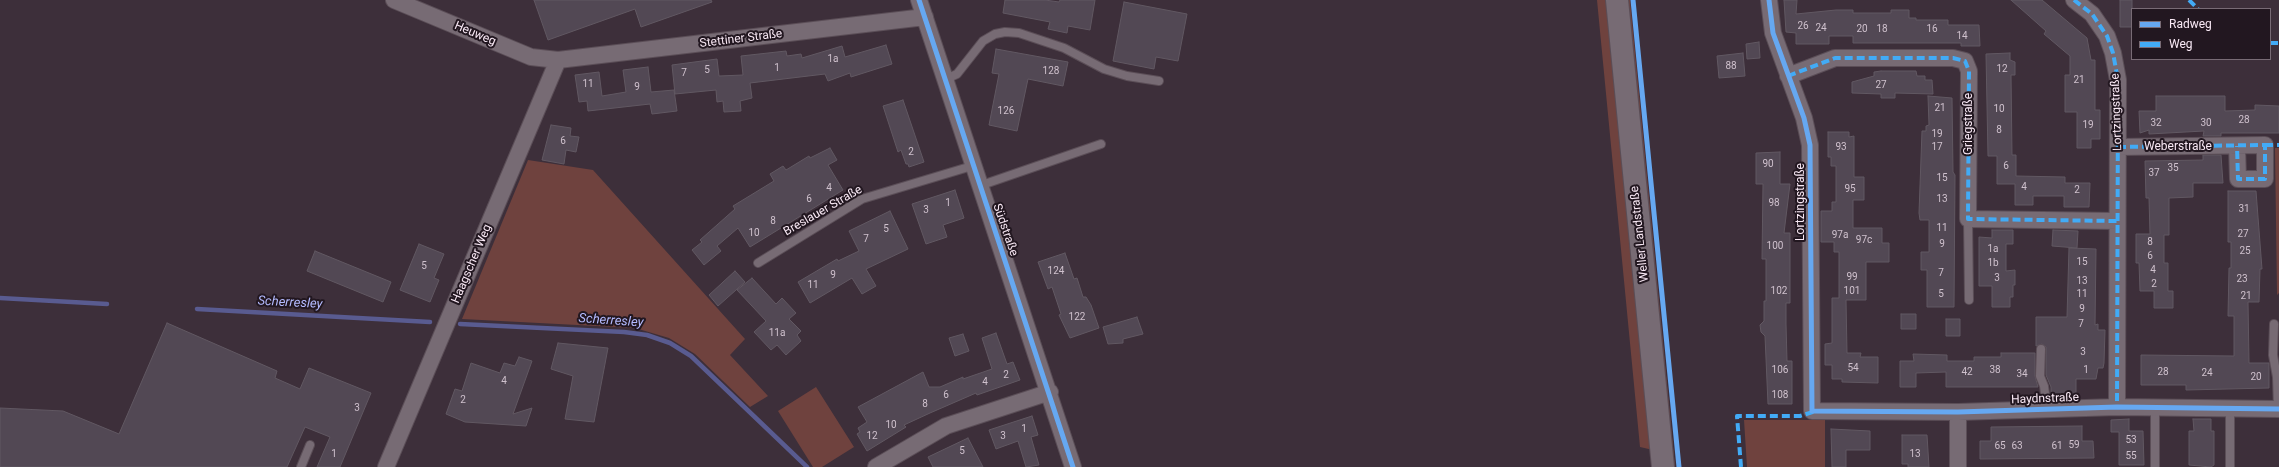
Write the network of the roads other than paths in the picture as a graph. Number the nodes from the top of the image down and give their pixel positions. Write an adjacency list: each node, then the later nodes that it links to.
1 (394, 0): 7 (street, Heuweg)
2 (919, 0): 6 (street, Südstraße)
3 (1617, 0): 35 (main road, Weller Landstraße)
4 (1769, 0): 8 (street, Lortzingstraße)
5 (2074, 0): 13 (street, Lortzingstraße)
6 (924, 17): 7 (street, Stettiner Straße); 9 (street, Südstraße)
7 (558, 60): 32 (street, Haagscher Weg)
8 (1788, 76): 16 (street, Griegstraße); 28 (street, Lortzingstraße)
9 (944, 80): 10 (lane); 14 (street, Südstraße)
10 (1159, 81)
11 (1101, 144): 15 (lane)
12 (2237, 146): 13 (street, Weberstraße)
13 (2118, 147): 17 (street, Lortzingstraße)
14 (972, 166): 15 (street, Südstraße); 18 (lane, Breslauer Straße)
15 (979, 186): 22 (street, Südstraße)
16 (1968, 219): 17 (street); 19 (lane)
17 (2117, 221): 23 (street, Lortzingstraße)
18 (758, 263)
19 (1969, 300)
20 (2274, 324): 27 (lane)
21 (2041, 349): 26 (lane)
22 (1050, 392): 33 (street); 34 (street, Südstraße)
23 (2117, 407): 24 (street, Haydnstraße); 26 (street, Haydnstraße)
24 (2155, 408): 25 (street, Haydnstraße); 37 (lane)
25 (2230, 408): 27 (street, Haydnstraße); 38 (lane)
26 (2047, 409): 29 (street, Haydnstraße)
27 (2279, 409)
28 (1812, 411): 29 (street, Haydnstraße)
29 (1958, 412): 36 (street)
30 (310, 445): 31 (lane)
31 (301, 467)
32 (386, 467)
33 (876, 467)
34 (1073, 467)
35 (1663, 467)
36 (1958, 467)
37 (2155, 467)
38 (2230, 467)

